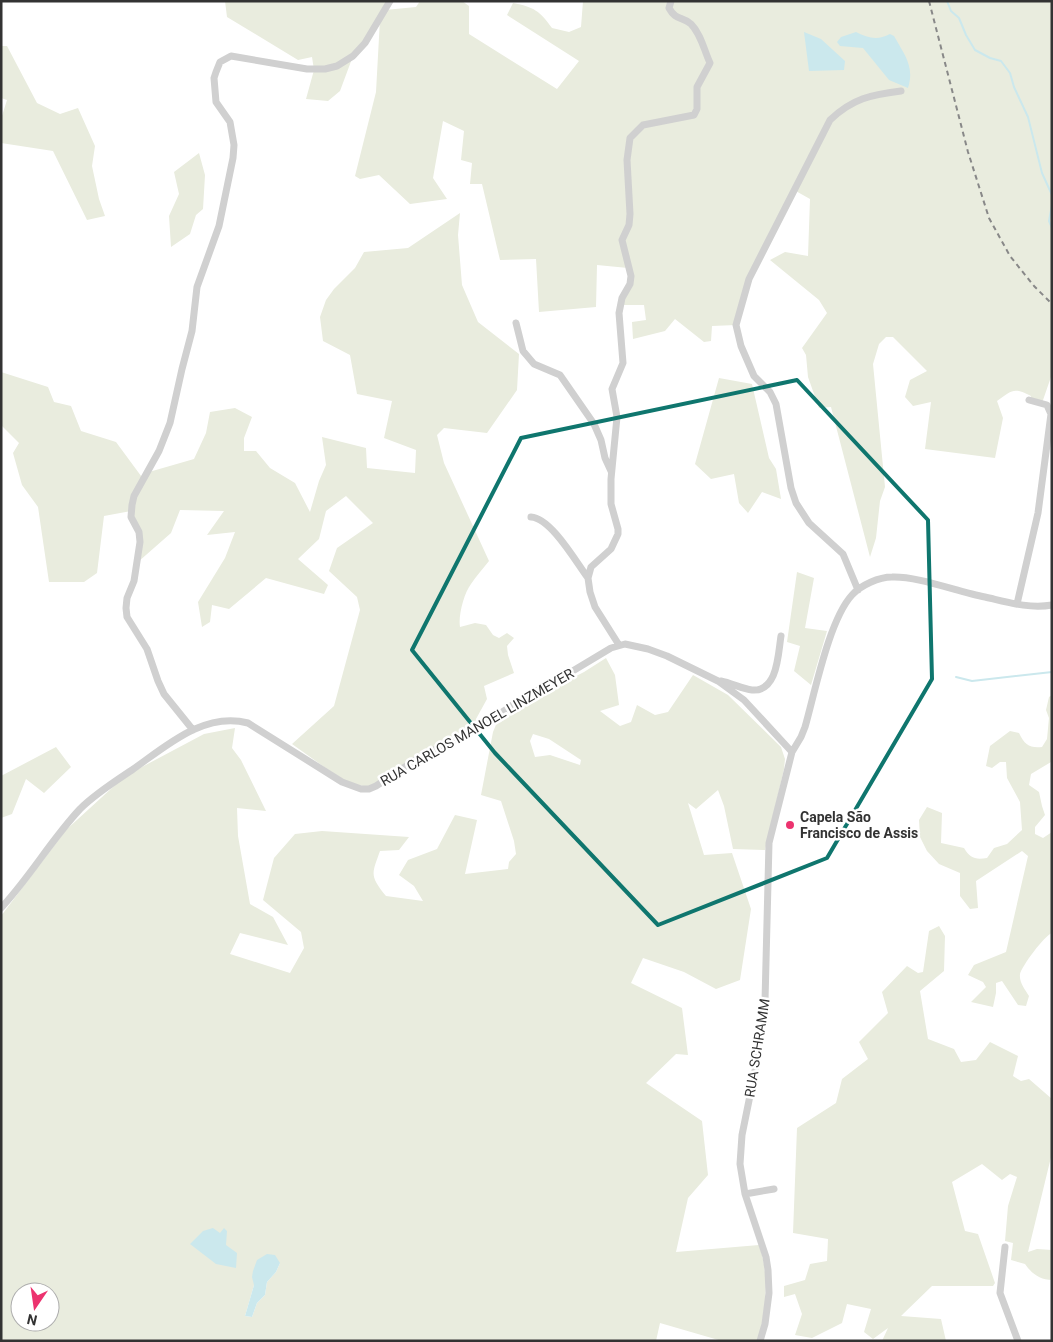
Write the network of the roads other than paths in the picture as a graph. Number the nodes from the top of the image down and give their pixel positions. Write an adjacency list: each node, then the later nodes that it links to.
1 (390, 1): 15 (street)
2 (671, 1): 6 (street)
3 (901, 91): 9 (street)
4 (516, 323): 6 (street)
5 (1029, 400): 10 (street)
6 (612, 471): 8 (street)
7 (531, 517): 8 (street)
8 (588, 578): 13 (street)
9 (858, 590): 10 (street); 16 (street, RUA SCHRAMM)
10 (1017, 604): 11 (street)
11 (1052, 605)
12 (781, 636): 14 (street)
13 (619, 645): 14 (street); 15 (street, RUA CARLOS MANOEL LINZMEYER)
14 (718, 681): 16 (street)
15 (193, 730): 17 (street, RUA CARLOS MANOEL LINZMEYER)
16 (792, 752): 19 (street, RUA SCHRAMM)
17 (1, 908)
18 (774, 1189): 19 (street)
19 (745, 1194): 21 (street, RUA SCHRAMM)
20 (1005, 1248): 22 (street)
21 (760, 1341)
22 (1018, 1341)

